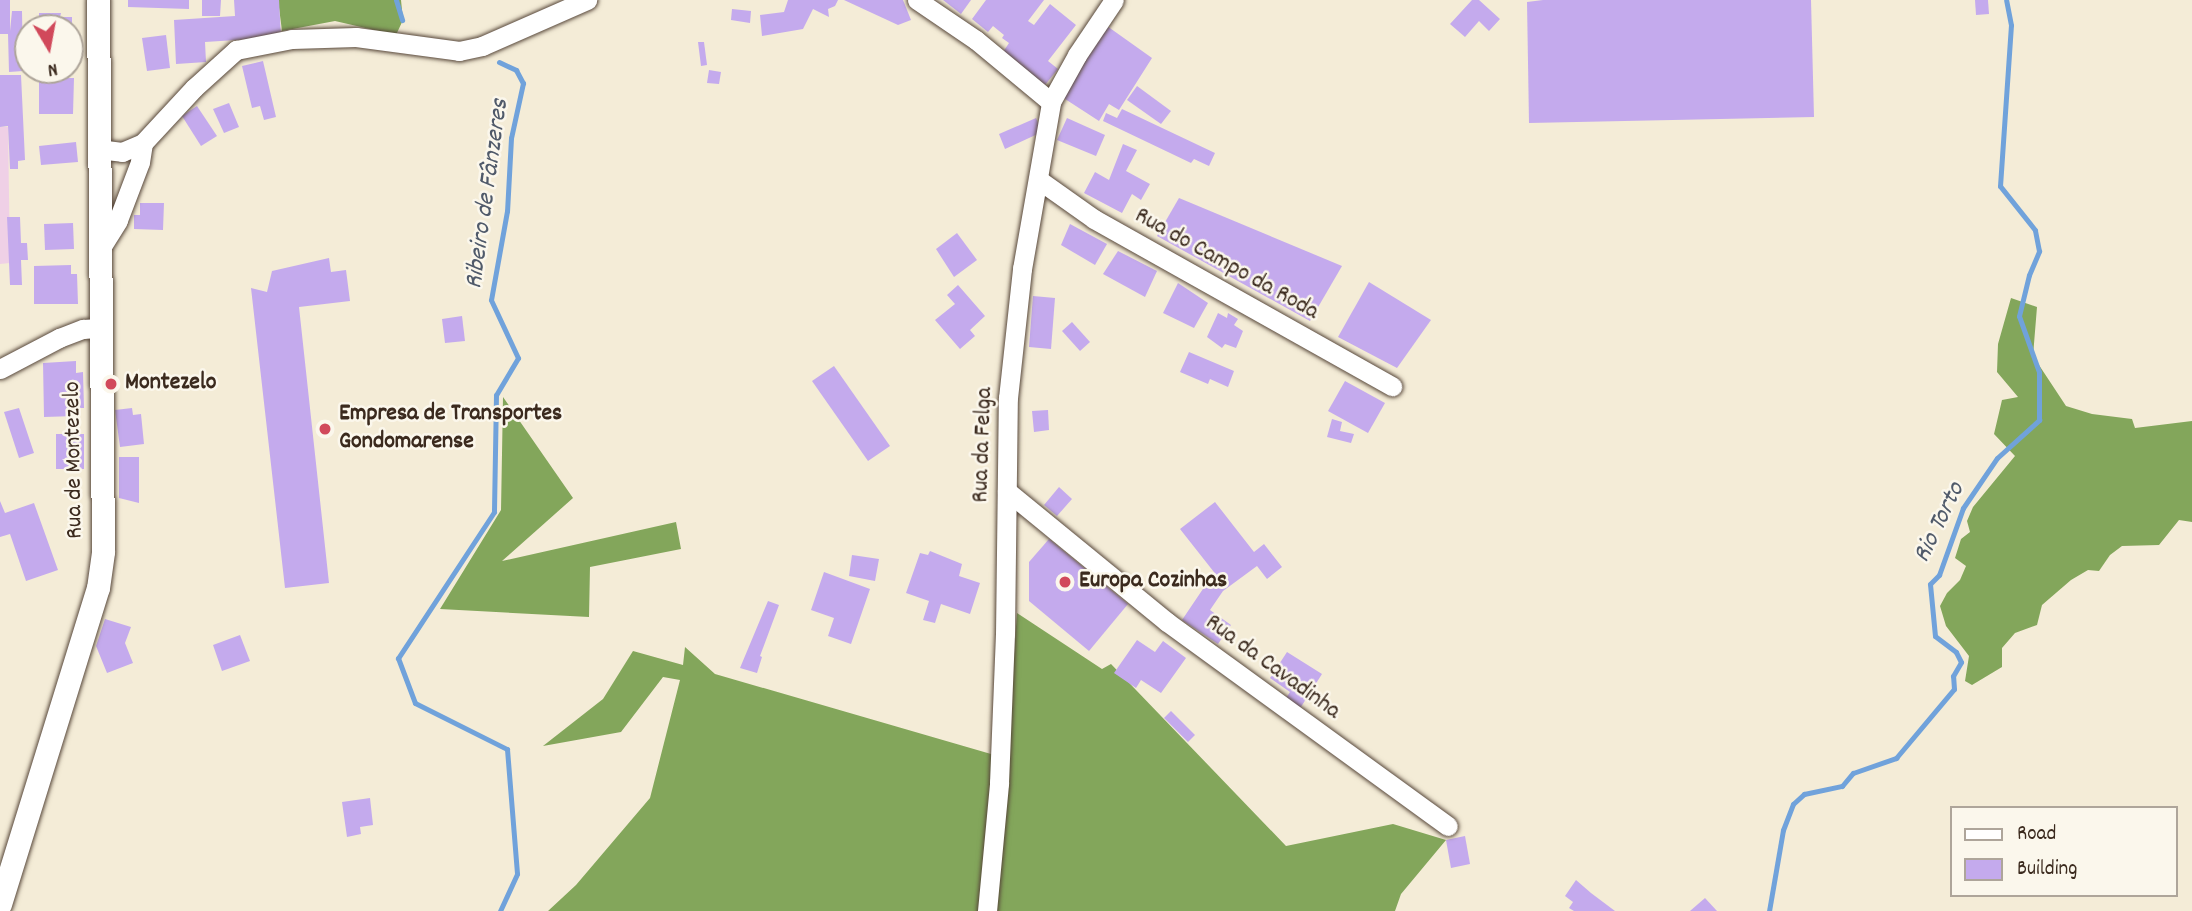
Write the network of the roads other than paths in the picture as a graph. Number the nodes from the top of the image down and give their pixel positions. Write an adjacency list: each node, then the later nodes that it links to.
1 (98, 0): 7 (street, Rua de Montezelo)
2 (587, 0): 6 (street)
3 (917, 0): 5 (street)
4 (1114, 0): 5 (street, Rua da Felga)
5 (1051, 102): 8 (street, Rua da Felga)
6 (143, 143): 7 (street); 9 (street)
7 (98, 149): 9 (street, Rua de Montezelo)
8 (1040, 180): 12 (street, Rua do Campo da Roda); 13 (street, Rua da Felga)
9 (99, 252): 10 (street, Rua de Montezelo)
10 (99, 328): 11 (street); 15 (street, Rua de Montezelo)
11 (0, 369)
12 (1392, 386)
13 (1007, 491): 14 (street, Rua da Cavadinha); 16 (street, Rua da Felga)
14 (1448, 826)
15 (0, 904)
16 (987, 911)

